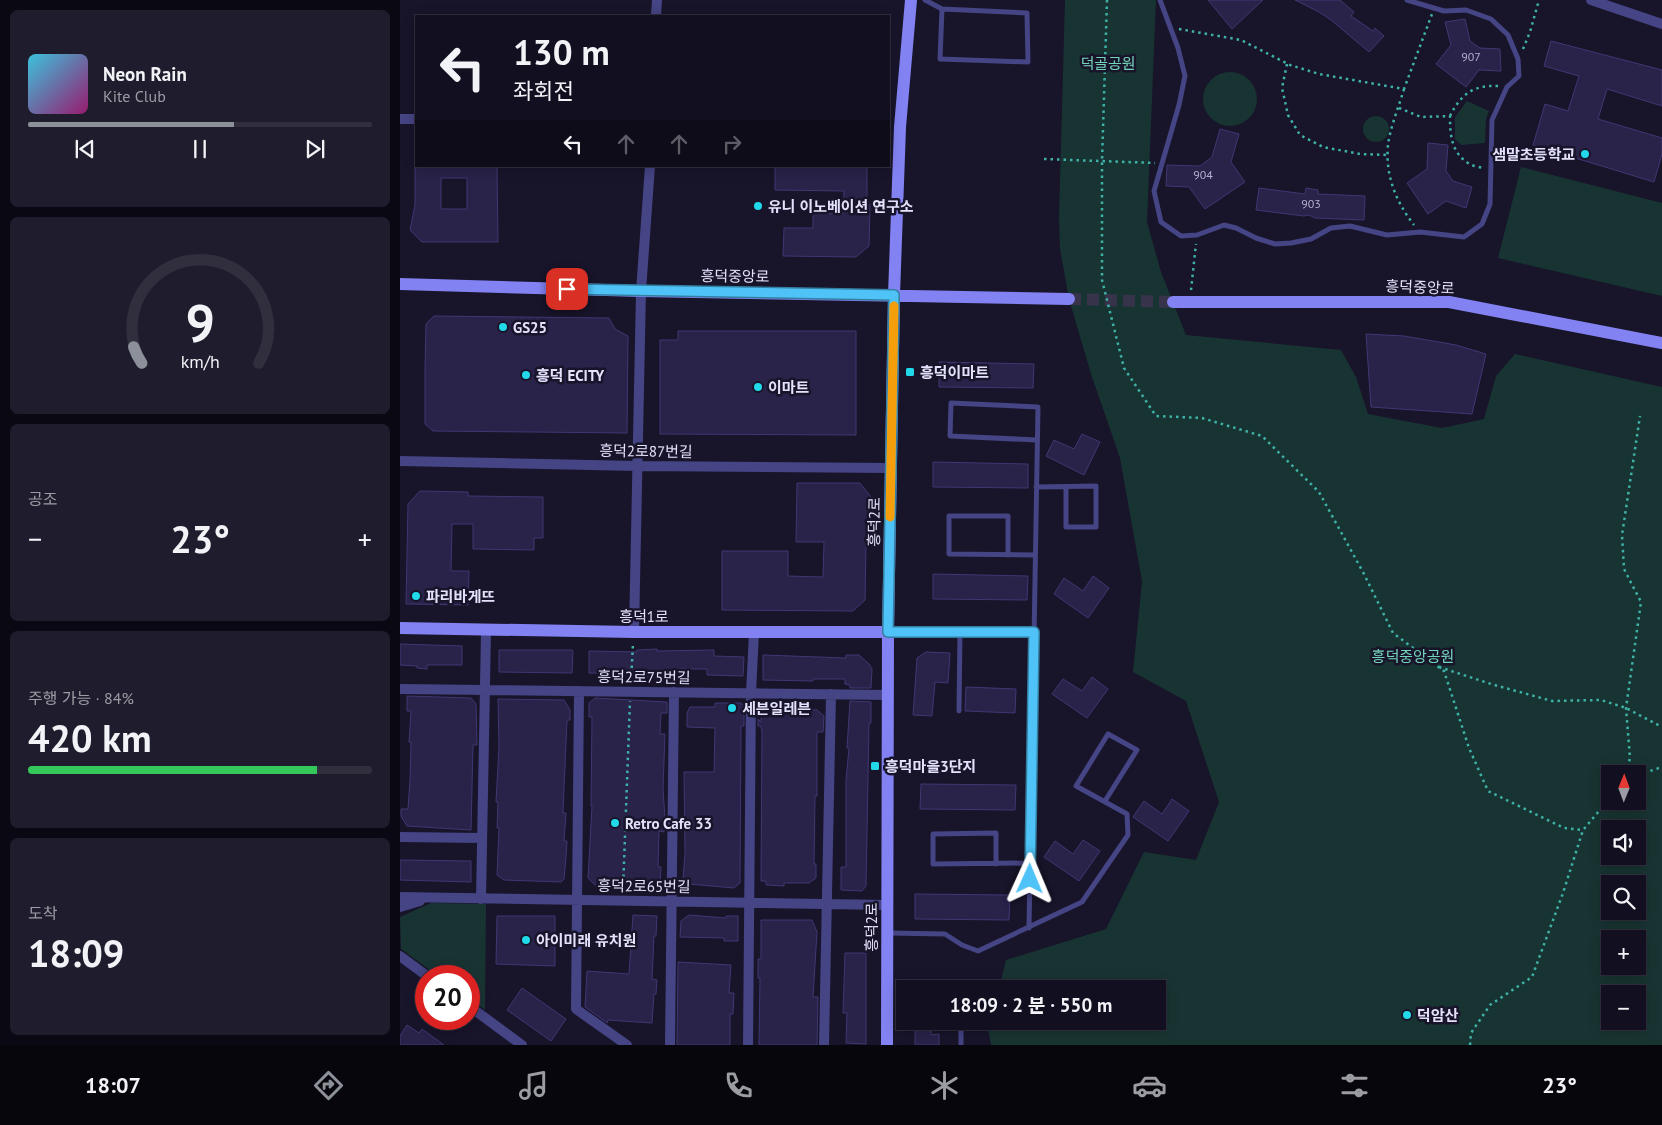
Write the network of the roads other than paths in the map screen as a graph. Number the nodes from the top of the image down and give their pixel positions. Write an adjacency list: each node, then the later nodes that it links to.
1 (657, 0): 9 (street)
2 (911, 0): 13 (street, 흥덕2로)
3 (925, 0): 8 (lane)
4 (1160, 0): 7 (lane)
5 (1407, 0): 7 (lane)
6 (1591, 0): 10 (street)
7 (1418, 1)
8 (942, 9): 8 (lane)
9 (656, 15)
10 (1662, 24)
11 (400, 119): 12 (street)
12 (415, 119)
13 (894, 127): 17 (street, 흥덕2로)
14 (650, 167): 16 (street)
15 (400, 284): 16 (street, 흥덕중앙로)
16 (641, 291): 17 (street, 흥덕중앙로); 23 (street)
17 (894, 295): 18 (street, 흥덕중앙로); 24 (street, 흥덕2로)
18 (1069, 299)
19 (1173, 302): 20 (street, 흥덕중앙로)
20 (1662, 343)
21 (1037, 440): 21 (lane); 25 (lane)
22 (400, 461): 23 (street, 흥덕2로87번길)
23 (637, 466): 24 (street, 흥덕2로87번길); 31 (street)
24 (891, 468): 33 (street, 흥덕2로)
25 (1036, 487): 26 (lane); 28 (lane)
26 (1066, 487): 26 (lane)
27 (1008, 554): 27 (lane); 28 (lane)
28 (1035, 554): 35 (lane)
29 (400, 628): 30 (street, 흥덕1로)
30 (486, 631): 31 (street, 흥덕1로); 37 (street)
31 (634, 632): 32 (street, 흥덕1로)
32 (754, 632): 33 (street, 흥덕1로); 40 (street)
33 (888, 632): 34 (lane); 42 (street, 흥덕2로)
34 (960, 632): 35 (lane); 43 (lane)
35 (1034, 632): 47 (lane)
36 (400, 689): 37 (street, 흥덕2로75번길)
37 (485, 690): 38 (street, 흥덕2로75번길); 46 (street)
38 (579, 692): 39 (street, 흥덕2로75번길); 52 (street)
39 (674, 692): 40 (street, 흥덕2로75번길); 54 (street)
40 (752, 693): 41 (street, 흥덕2로75번길); 55 (street)
41 (831, 694): 42 (street, 흥덕2로75번길); 56 (street)
42 (888, 695): 57 (street, 흥덕2로)
43 (959, 710)
44 (1105, 801): 44 (lane); 59 (lane)
45 (400, 837): 46 (street)
46 (482, 838): 51 (street)
47 (1030, 863): 48 (lane); 59 (lane)
48 (996, 864): 48 (lane)
49 (400, 898): 50 (street, 흥덕2로65번길)
50 (431, 898): 51 (street, 흥덕2로65번길); 53 (street); 58 (street)
51 (481, 899): 52 (street, 흥덕2로65번길)
52 (576, 900): 54 (street, 흥덕2로65번길); 66 (street)
53 (400, 902)
54 (671, 902): 55 (street, 흥덕2로65번길); 67 (street)
55 (750, 903): 56 (street, 흥덕2로65번길); 68 (street)
56 (826, 904): 57 (street, 흥덕2로65번길); 69 (street)
57 (887, 905): 60 (street, 흥덕2로)
58 (400, 907)
59 (1029, 928): 60 (lane)
60 (887, 933): 70 (street, 흥덕2로)
61 (400, 956): 62 (street)
62 (415, 967)
63 (480, 1014): 65 (street)
64 (962, 1030): 71 (lane)
65 (522, 1045)
66 (627, 1045)
67 (670, 1045)
68 (748, 1045)
69 (824, 1045)
70 (887, 1045)
71 (961, 1045)

